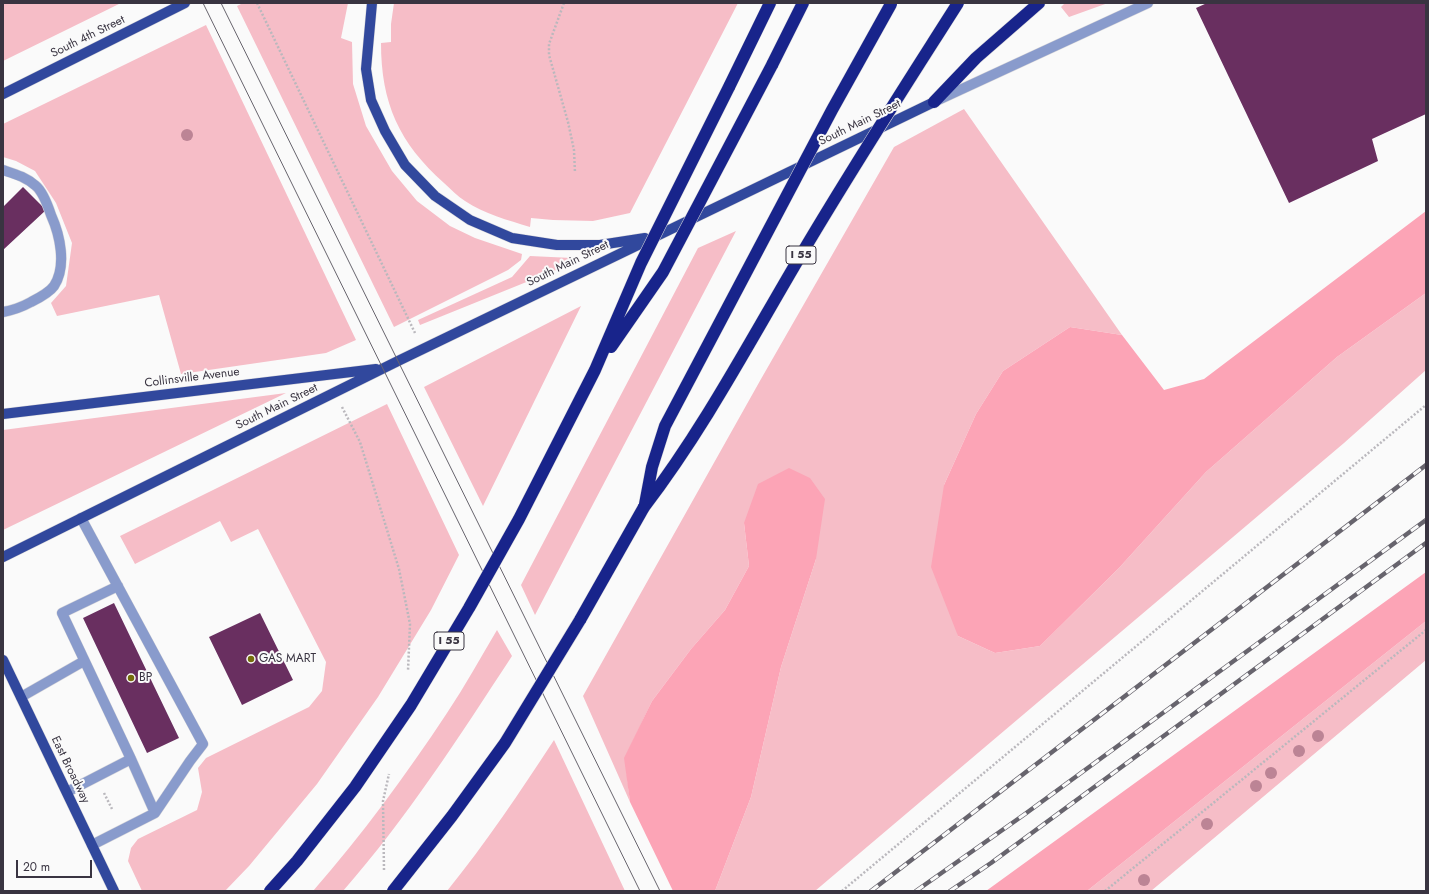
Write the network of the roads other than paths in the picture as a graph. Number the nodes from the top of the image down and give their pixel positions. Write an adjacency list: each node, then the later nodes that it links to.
1 (185, 3): 9 (main road, South 4th Street)
2 (372, 3): 12 (main road)
3 (770, 3): 15 (highway, I 55, bridge)
4 (803, 3): 15 (highway, I 55, bridge)
5 (892, 3): 17 (highway, I 55, bridge)
6 (958, 3): 17 (highway, I 55, bridge)
7 (1039, 3): 10 (highway)
8 (1148, 3): 10 (street, South Main Street)
9 (3, 94)
10 (934, 102): 12 (main road, South Main Street)
11 (3, 170): 13 (street)
12 (654, 237): 14 (main road, South Main Street)
13 (3, 312)
14 (384, 368): 16 (main road, Collinsville Avenue); 18 (main road, South Main Street)
15 (595, 370): 29 (highway, I 55, bridge)
16 (3, 414)
17 (644, 507): 30 (highway, I 55, bridge)
18 (81, 518): 19 (main road, South Main Street); 20 (street)
19 (3, 557)
20 (118, 586): 22 (street); 26 (street)
21 (3, 660): 23 (main road, East Broadway)
22 (84, 661): 23 (street); 24 (street)
23 (21, 697): 25 (main road, East Broadway)
24 (131, 759): 25 (street); 26 (street)
25 (67, 792): 27 (main road, East Broadway)
26 (155, 813): 27 (street)
27 (92, 845): 28 (main road, East Broadway)
28 (114, 891)
29 (270, 891)
30 (393, 891)

